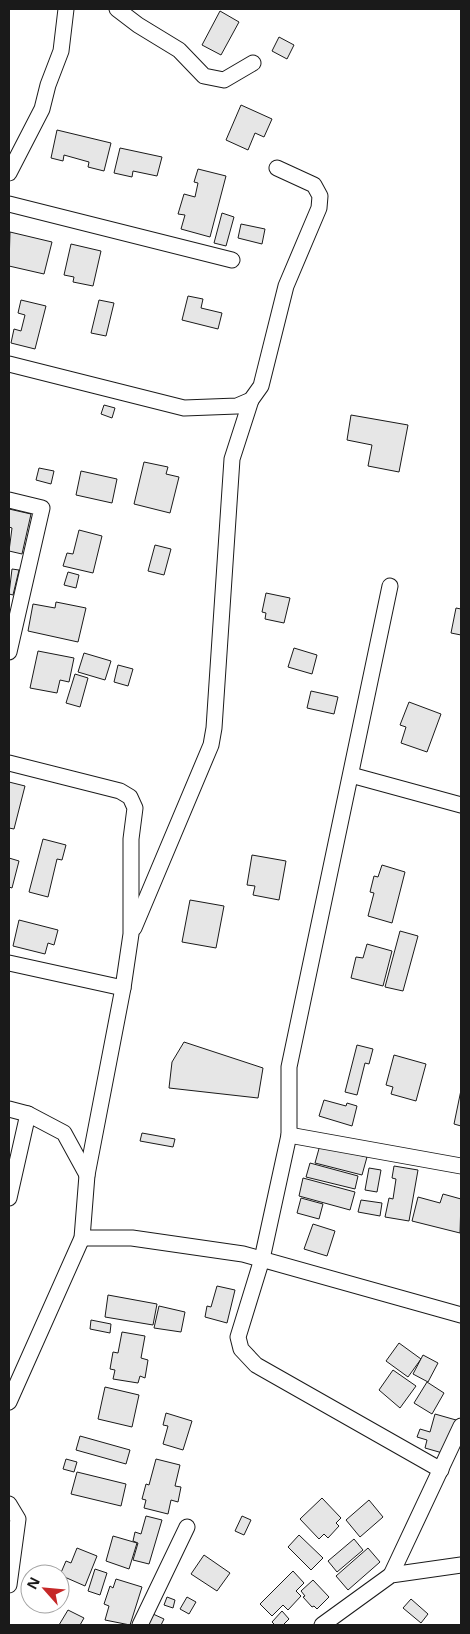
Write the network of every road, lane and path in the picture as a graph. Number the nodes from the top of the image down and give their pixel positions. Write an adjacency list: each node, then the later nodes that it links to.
1 (66, 9): 5 (street)
2 (117, 9): 3 (street)
3 (253, 63)
4 (277, 168): 9 (street)
5 (9, 173)
6 (9, 204): 7 (street)
7 (232, 260)
8 (9, 364): 9 (street)
9 (251, 400): 16 (street)
10 (9, 500): 12 (street)
11 (390, 586): 14 (street)
12 (9, 652)
13 (9, 763): 16 (street)
14 (351, 775): 15 (street); 21 (street)
15 (461, 805)
16 (131, 934): 18 (street)
17 (9, 963): 18 (street)
18 (123, 988): 23 (street)
19 (9, 1109): 20 (street)
20 (28, 1114): 23 (street); 24 (street)
21 (289, 1135): 22 (street); 26 (street)
22 (461, 1166)
23 (87, 1175): 25 (street)
24 (9, 1198)
25 (82, 1238): 26 (street); 28 (street)
26 (262, 1259): 27 (street); 31 (street)
27 (461, 1315)
28 (9, 1402): 29 (street)
29 (9, 1408)
30 (461, 1426): 31 (street)
31 (441, 1470): 35 (street)
32 (9, 1504): 36 (street)
33 (187, 1527): 37 (street)
34 (461, 1565): 35 (street)
35 (391, 1575): 38 (street)
36 (9, 1585)
37 (140, 1625)
38 (322, 1625)

